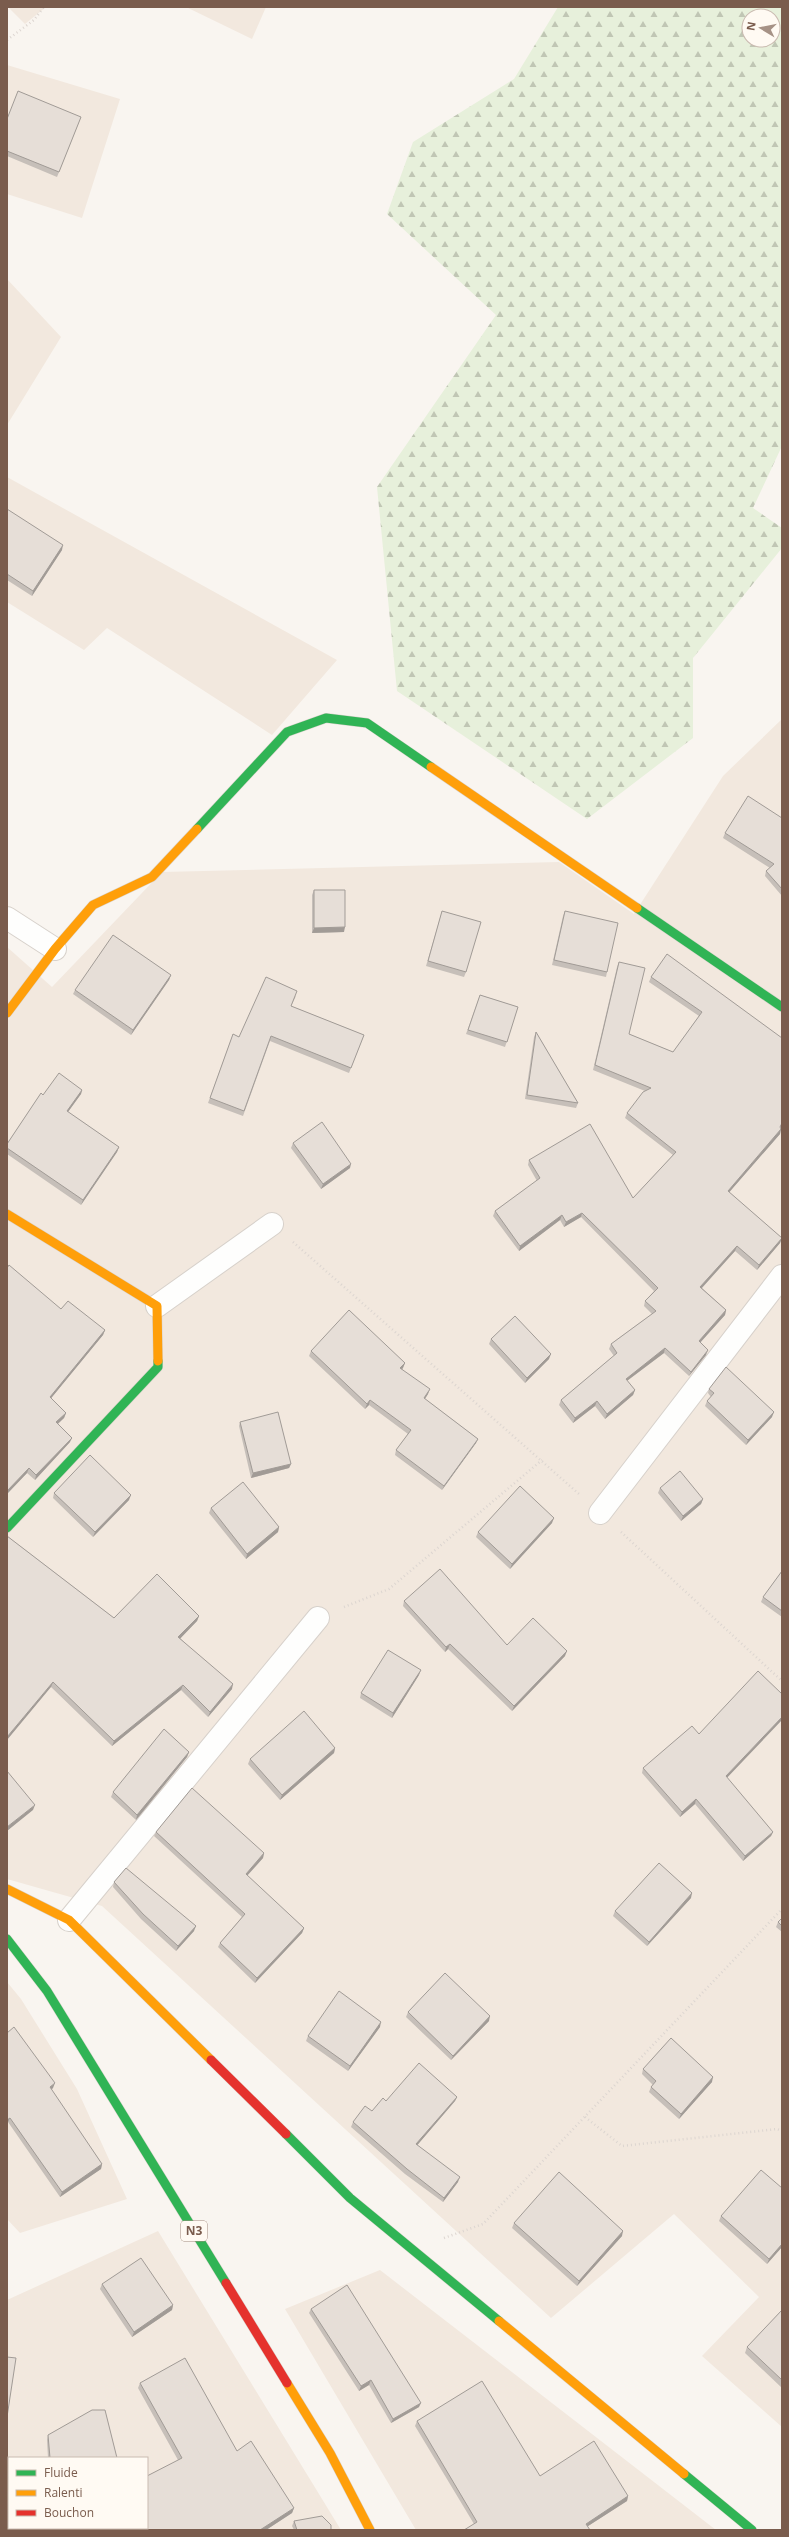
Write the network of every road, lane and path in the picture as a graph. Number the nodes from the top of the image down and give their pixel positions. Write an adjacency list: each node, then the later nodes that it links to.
1 (44, 7): 2 (path)
2 (7, 40)
3 (7, 918): 4 (street)
4 (55, 949): 5 (main road); 6 (main road)
5 (782, 1007)
6 (7, 1012)
7 (7, 1214): 10 (main road)
8 (272, 1224): 10 (street); 11 (path)
9 (782, 1276): 12 (street)
10 (157, 1306): 13 (main road)
11 (542, 1460): 12 (path); 14 (path)
12 (600, 1513): 15 (path)
13 (7, 1528)
14 (318, 1618): 18 (street)
15 (782, 1681)
16 (7, 1889): 18 (main road)
17 (782, 1909): 20 (path)
18 (69, 1920): 22 (main road)
19 (7, 1939): 23 (main road, N3)
20 (585, 2117): 21 (path); 22 (path)
21 (782, 2131)
22 (419, 2255): 24 (main road)
23 (370, 2530)
24 (752, 2530)

